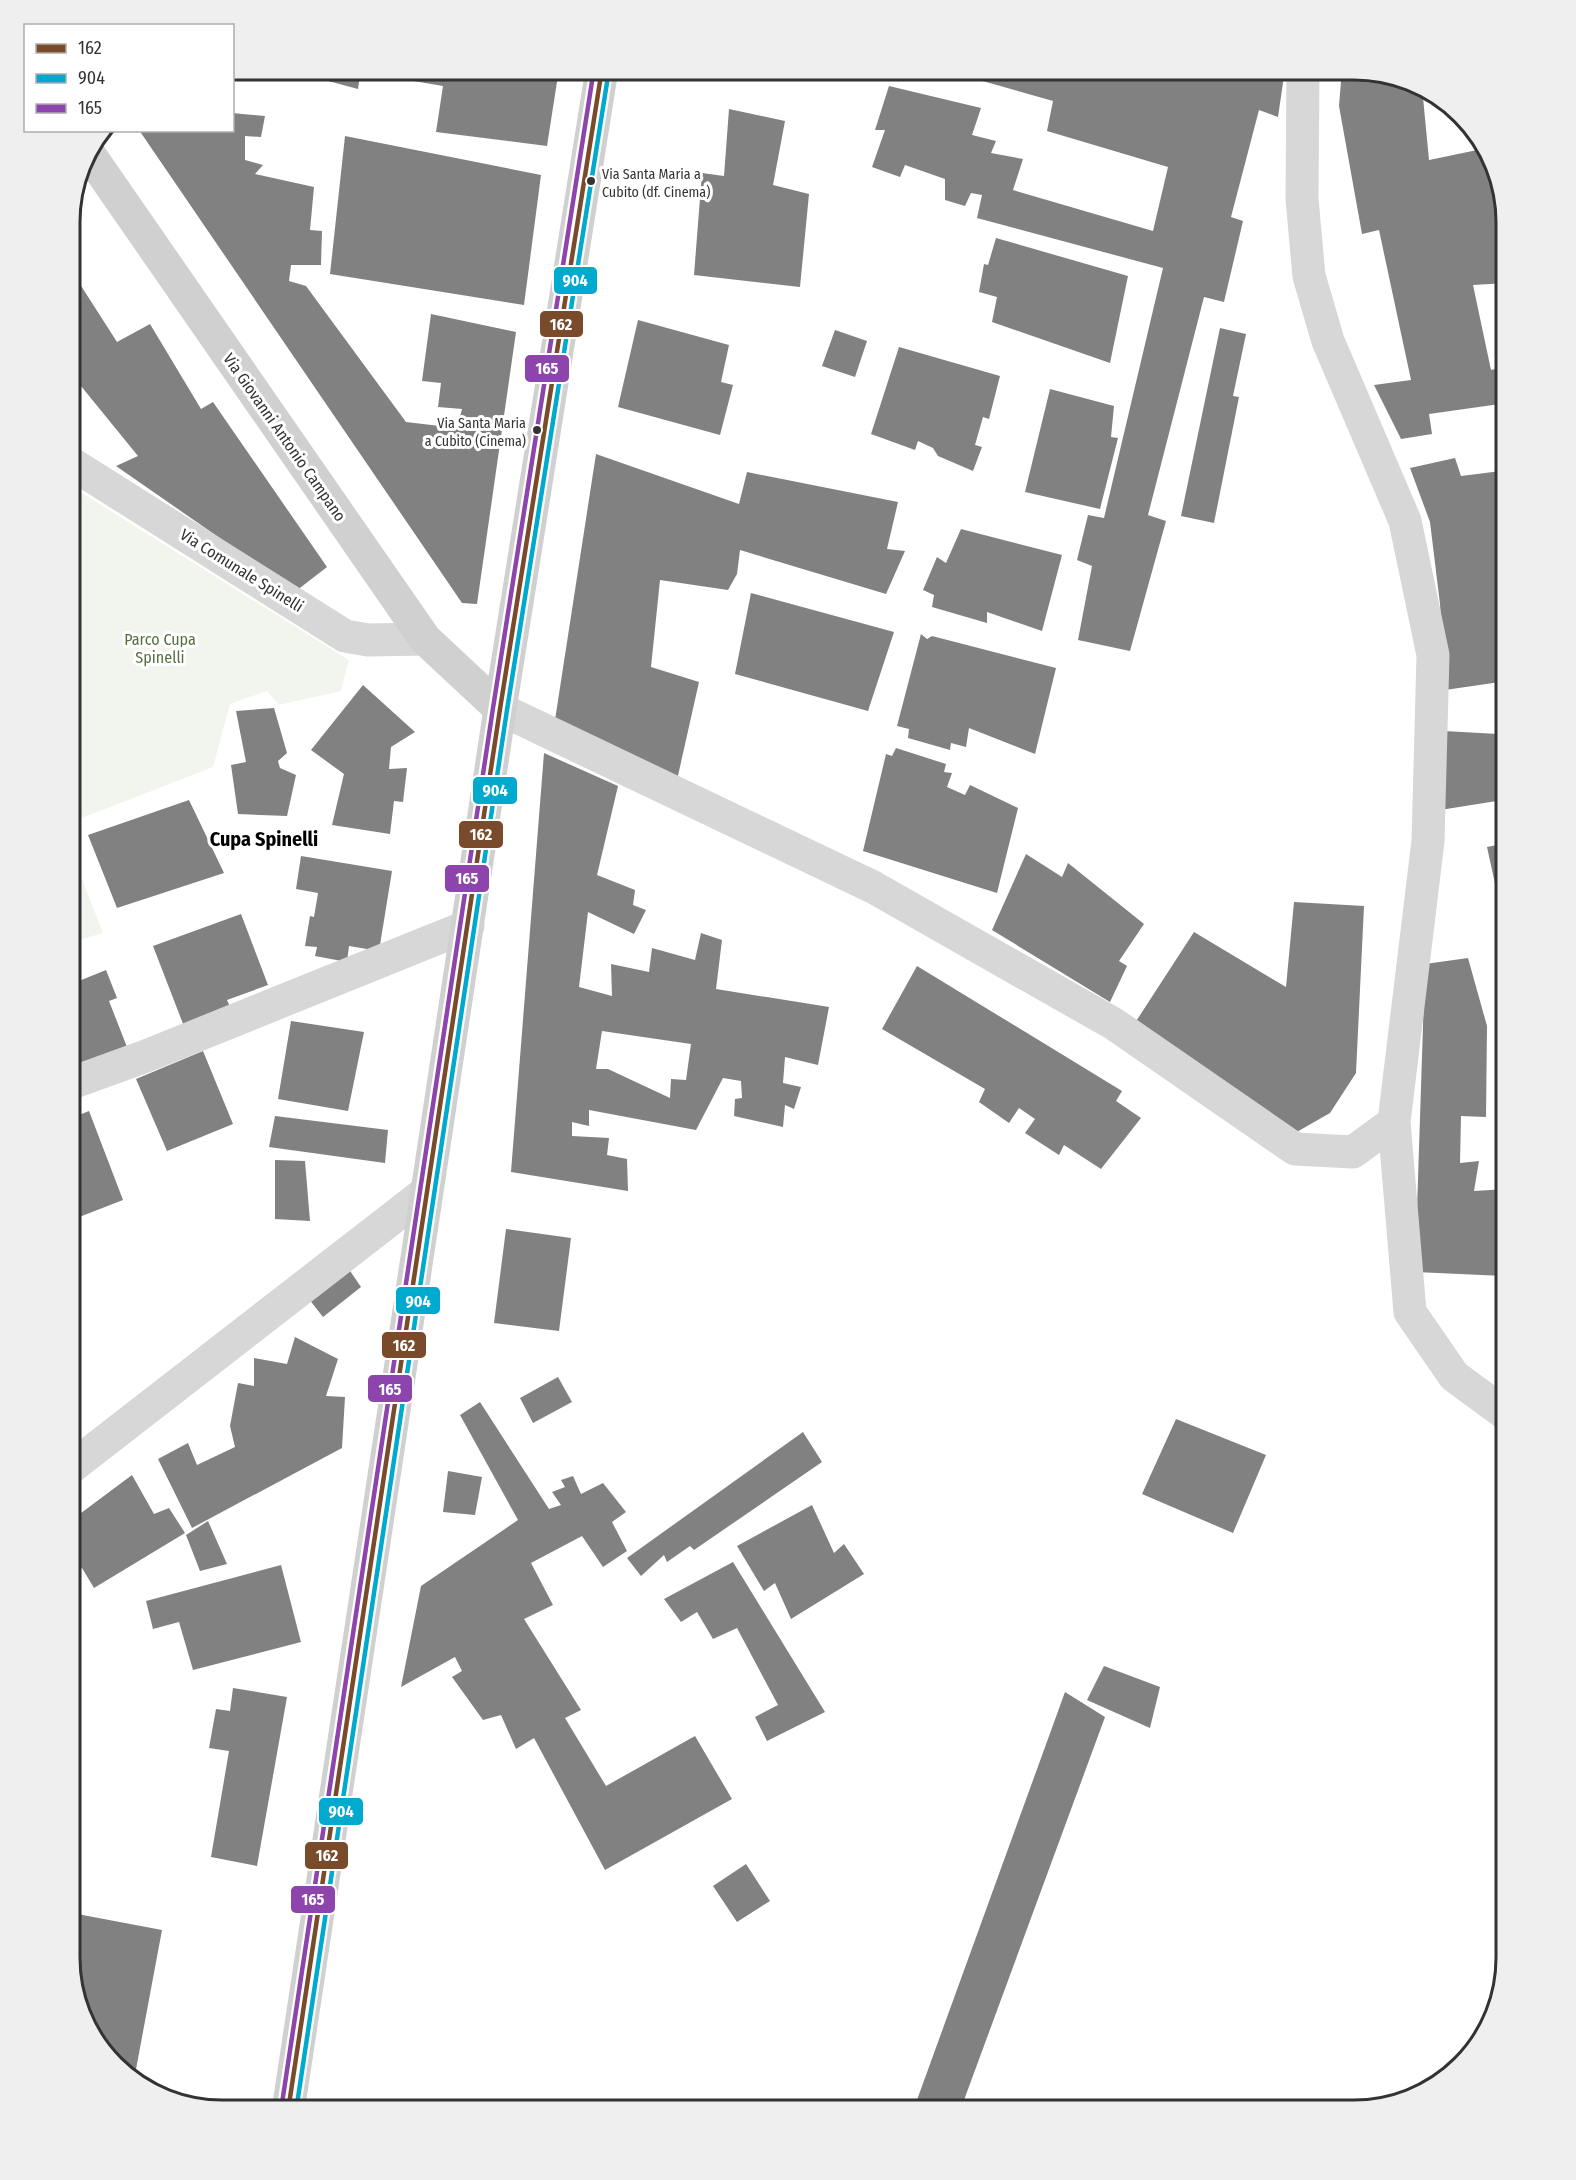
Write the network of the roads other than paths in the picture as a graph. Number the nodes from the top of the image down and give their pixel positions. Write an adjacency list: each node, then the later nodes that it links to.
1 (600, 80): 6 (main road)
2 (1303, 80): 9 (street)
3 (93, 160): 5 (main road, Via Giovanni Antonio Campano)
4 (80, 469): 5 (street, Via Comunale Spinelli)
5 (425, 639): 6 (main road, Via Giovanni Antonio Campano)
6 (500, 709): 7 (main road); 9 (street)
7 (468, 926): 8 (street); 10 (main road)
8 (80, 1080)
9 (1394, 1122): 11 (street)
10 (426, 1192): 12 (street); 13 (main road)
11 (1496, 1407)
12 (80, 1460)
13 (290, 2100)

